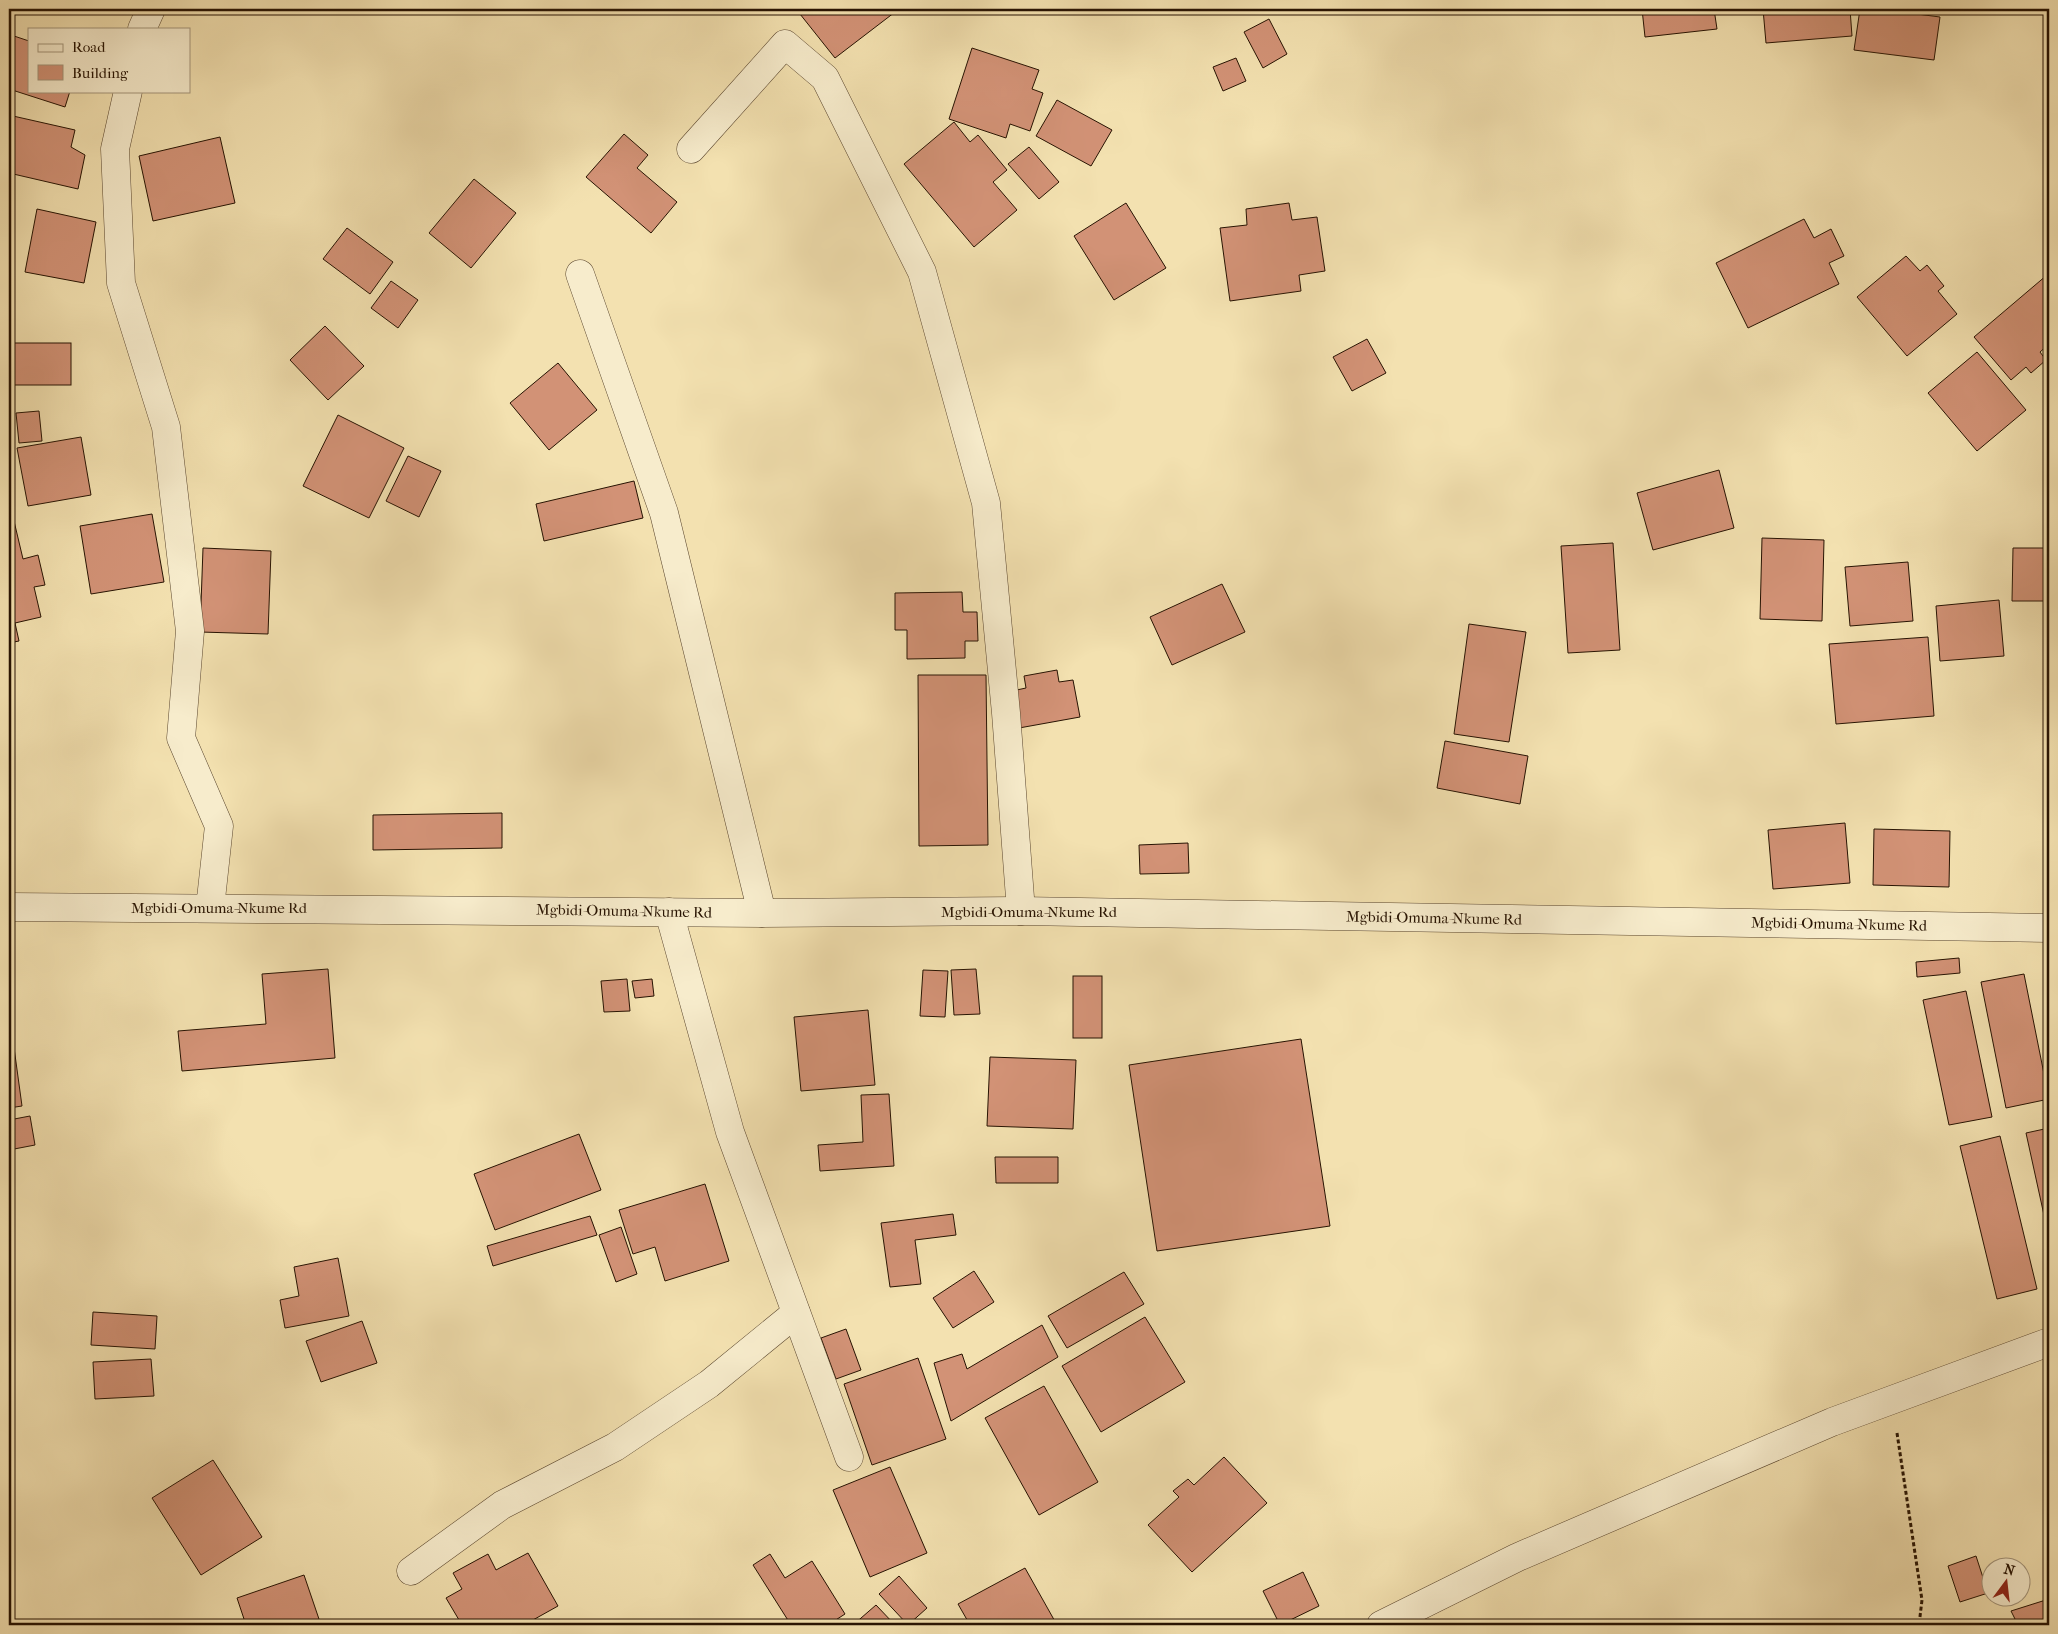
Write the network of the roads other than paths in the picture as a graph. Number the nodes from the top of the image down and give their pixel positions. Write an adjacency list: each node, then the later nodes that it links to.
1 (151, 9): 2 (street)
2 (142, 28)
3 (128, 92): 7 (street)
4 (691, 149): 8 (street)
5 (580, 274): 10 (street)
6 (9, 907): 7 (street, Mgbidi-Omuma-Nkume Rd)
7 (210, 908): 9 (street, Mgbidi-Omuma-Nkume Rd)
8 (1021, 911): 10 (street, Mgbidi-Omuma-Nkume Rd); 11 (street, Mgbidi-Omuma-Nkume Rd)
9 (669, 912): 10 (street, Mgbidi-Omuma-Nkume Rd); 12 (street)
10 (762, 913)
11 (2049, 928)
12 (796, 1313): 14 (street); 15 (street)
13 (2049, 1342): 16 (street)
14 (850, 1457)
15 (411, 1571)
16 (1381, 1625)

